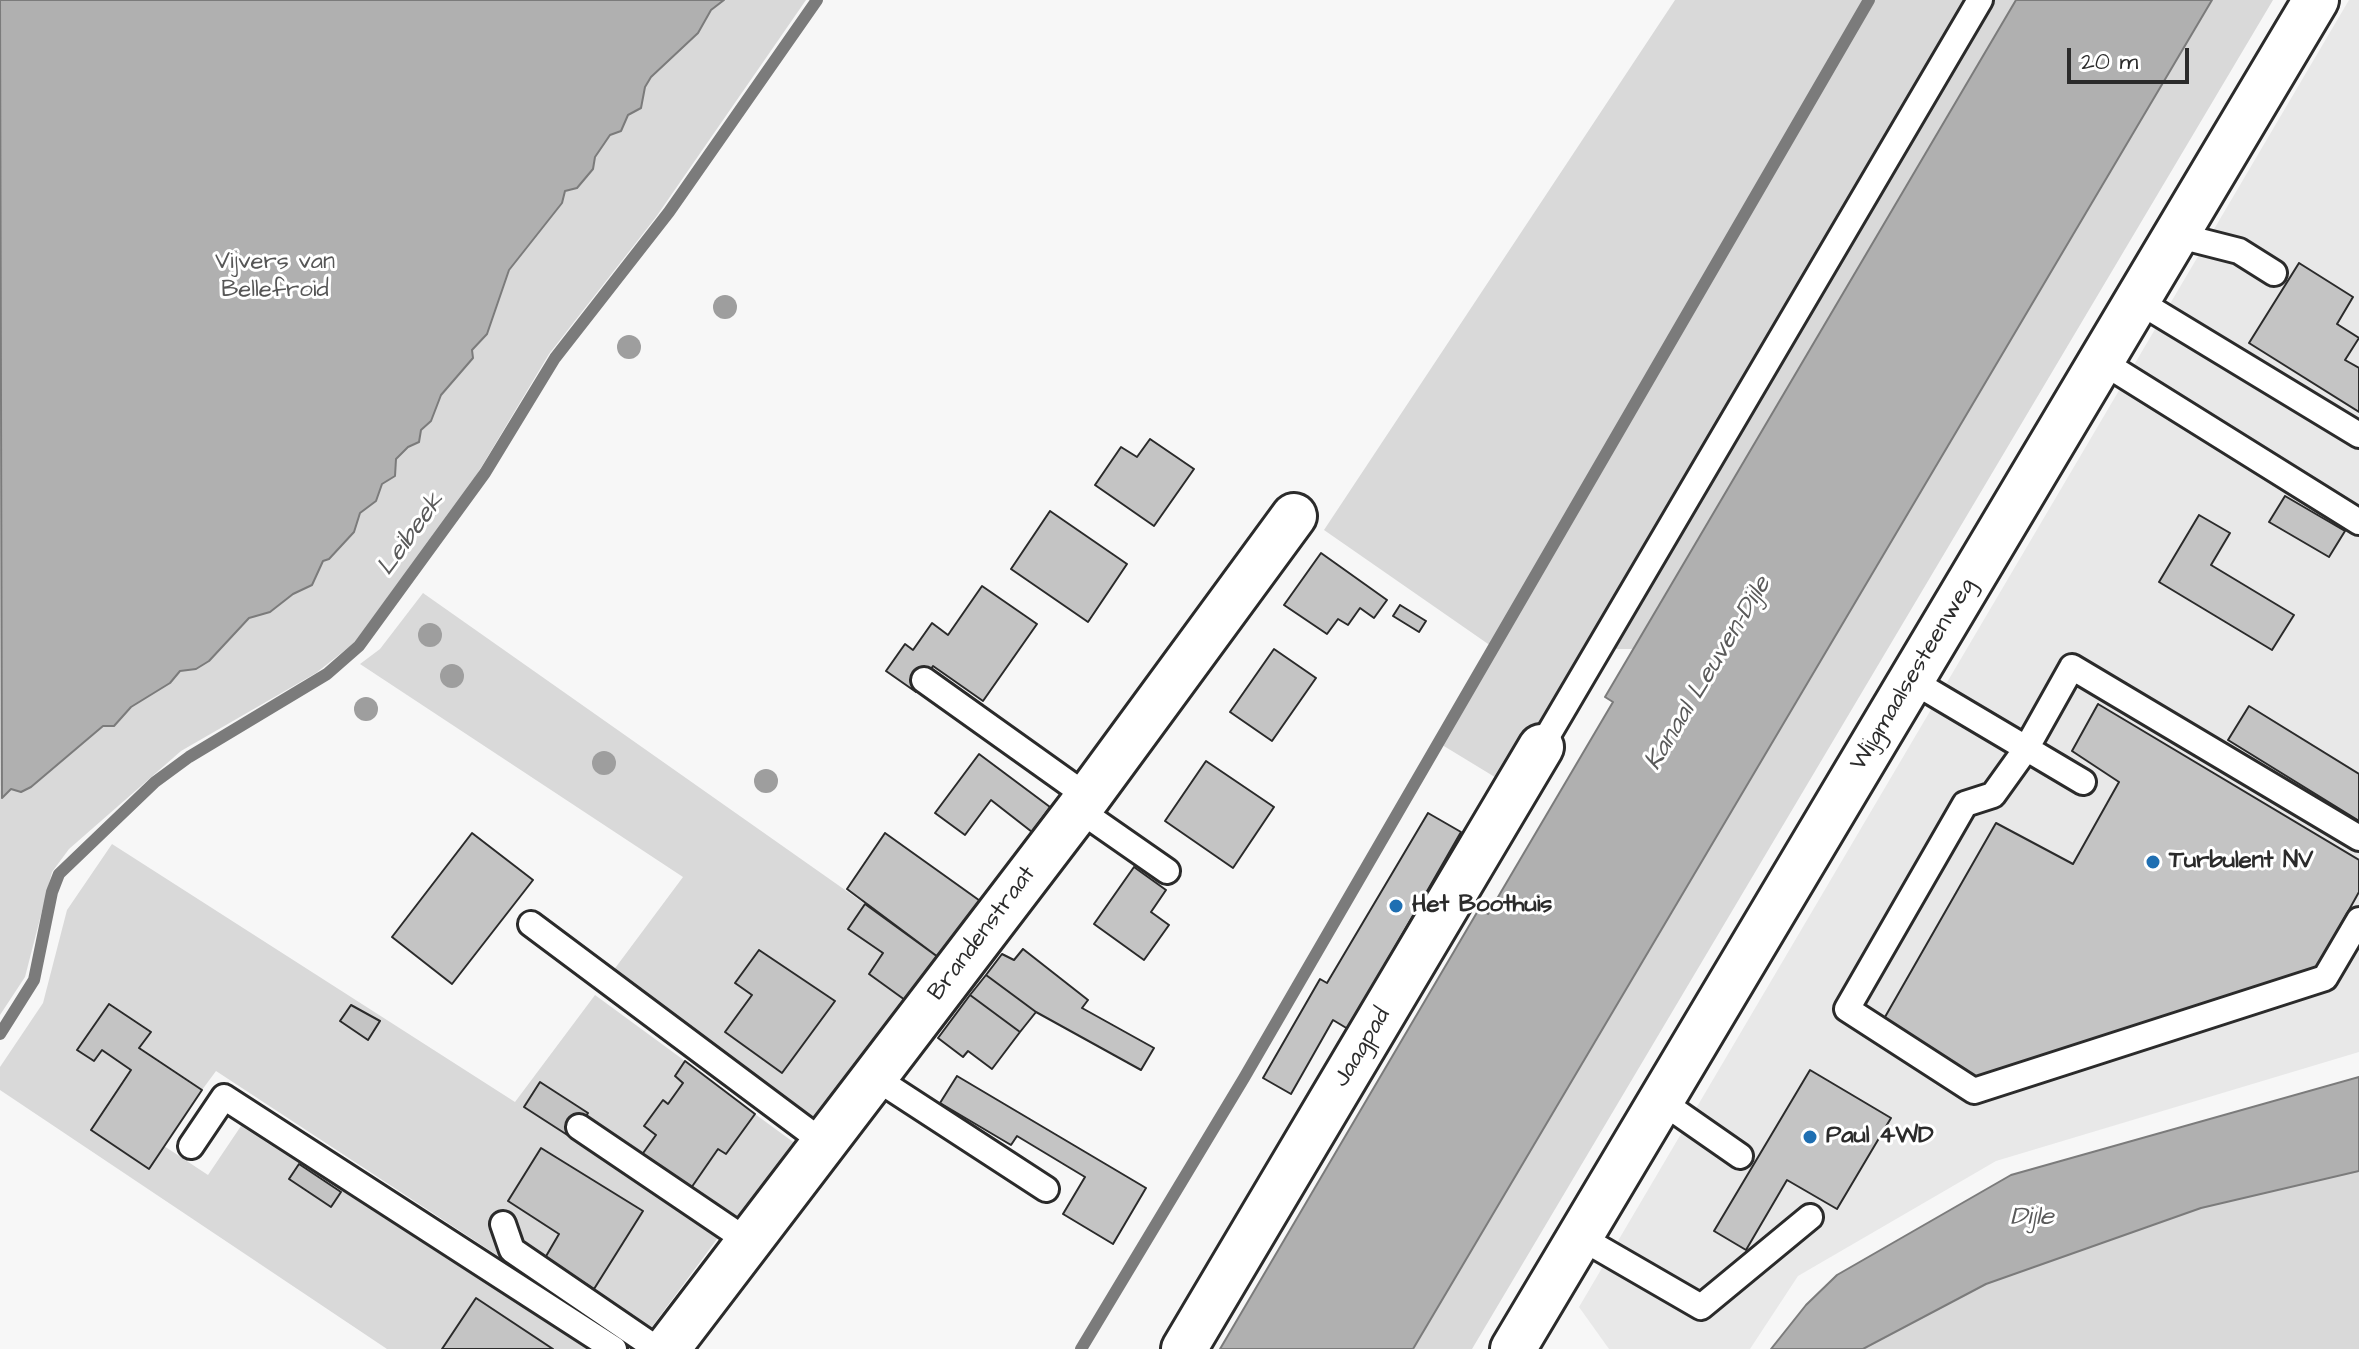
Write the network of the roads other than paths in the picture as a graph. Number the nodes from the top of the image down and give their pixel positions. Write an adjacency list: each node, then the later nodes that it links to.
1 (1980, 0): 12 (lane)
2 (2316, 0): 3 (street, Wijgmaalsesteenweg)
3 (2176, 235): 4 (lane); 5 (street, Wijgmaalsesteenweg)
4 (2274, 273)
5 (2138, 301): 6 (street, Wijgmaalsesteenweg); 7 (lane)
6 (2101, 361): 9 (lane); 11 (street, Wijgmaalsesteenweg)
7 (2359, 435)
8 (1294, 516): 15 (street, Brandenstraat)
9 (2359, 522)
10 (924, 680): 15 (lane)
11 (1911, 680): 13 (lane); 21 (street, Wijgmaalsesteenweg)
12 (1541, 747): 34 (street, Jaagpad)
13 (2026, 749): 14 (lane); 16 (lane); 18 (lane)
14 (2083, 782)
15 (1083, 803): 17 (lane); 20 (street, Brandenstraat)
16 (2359, 838)
17 (1167, 871)
18 (2359, 920)
19 (531, 924): 23 (lane)
20 (874, 1077): 23 (street, Brandenstraat); 26 (lane)
21 (1661, 1101): 25 (lane); 29 (street, Wijgmaalsesteenweg)
22 (579, 1127): 30 (lane)
23 (824, 1143): 30 (street, Brandenstraat)
24 (191, 1146): 31 (lane)
25 (1740, 1156)
26 (1046, 1189)
27 (1810, 1217): 29 (lane)
28 (503, 1224): 32 (lane)
29 (1580, 1237): 35 (street, Wijgmaalsesteenweg)
30 (749, 1242): 33 (street, Brandenstraat)
31 (614, 1349)
32 (657, 1349)
33 (667, 1349)
34 (1184, 1349)
35 (1513, 1349)

